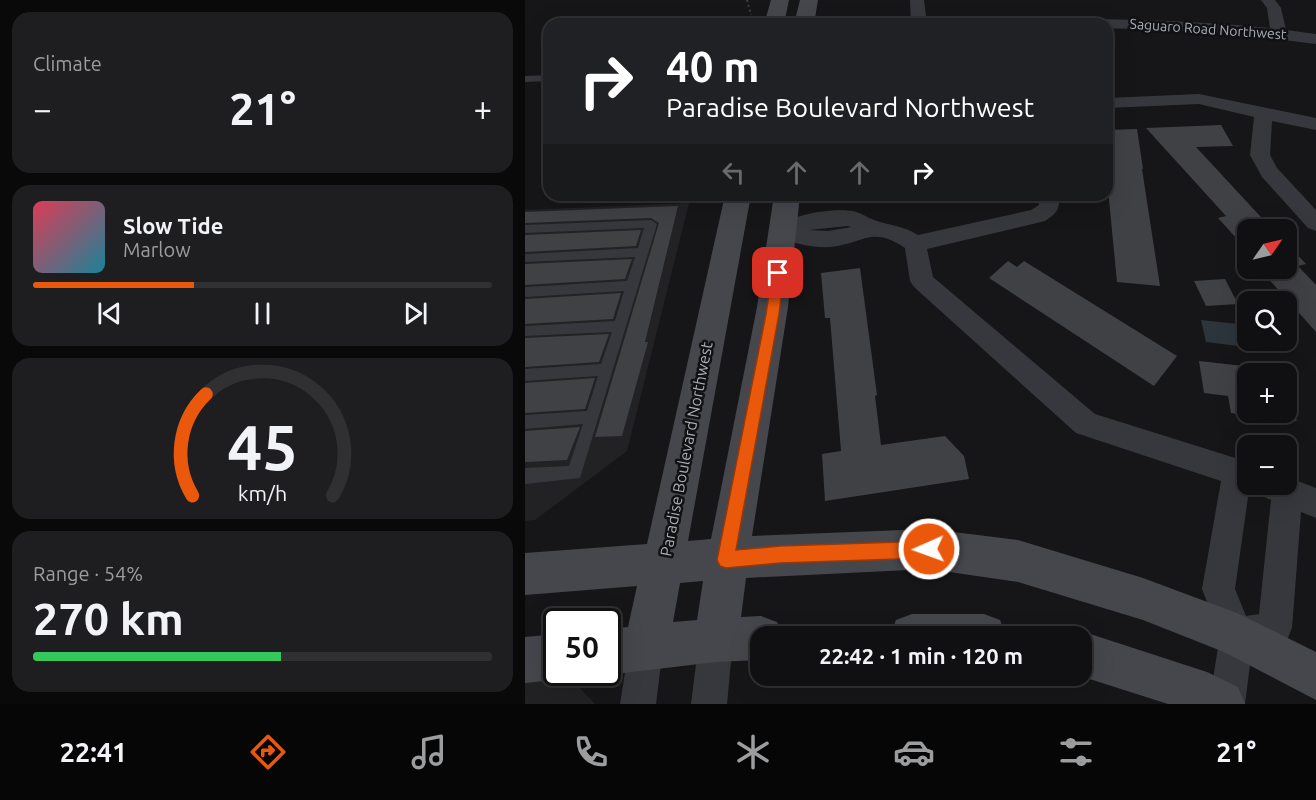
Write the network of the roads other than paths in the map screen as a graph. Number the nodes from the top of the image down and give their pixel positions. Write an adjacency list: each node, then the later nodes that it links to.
1 (780, 0): 6 (street)
2 (809, 0): 7 (street)
3 (917, 0): 8 (street)
4 (1268, 0): 11 (street)
5 (1094, 6): 9 (street)
6 (776, 18)
7 (805, 18)
8 (918, 18)
9 (1099, 18)
10 (1113, 23): 11 (street, Saguaro Road Northwest)
11 (1279, 33): 12 (street, Saguaro Road Northwest)
12 (1316, 39)
13 (543, 78): 14 (lane)
14 (525, 79)
15 (1113, 103): 16 (street)
16 (1263, 114): 17 (street); 21 (street)
17 (1316, 124)
18 (737, 201): 24 (street, Paradise Boulevard Northwest)
19 (786, 201): 23 (street)
20 (1049, 201): 25 (street)
21 (1316, 222)
22 (525, 229): 26 (lane)
23 (783, 232): 24 (street); 25 (street); 40 (street)
24 (729, 237): 41 (street, Paradise Boulevard Northwest)
25 (915, 244): 36 (street)
26 (642, 252): 27 (lane); 28 (lane)
27 (525, 258)
28 (632, 286): 29 (lane); 30 (lane)
29 (525, 292)
30 (620, 326): 31 (lane); 32 (lane)
31 (525, 331)
32 (606, 370): 33 (lane); 34 (lane)
33 (525, 375)
34 (592, 417): 35 (lane); 37 (lane)
35 (525, 422)
36 (1237, 472)
37 (525, 476)
38 (1238, 495): 43 (street)
39 (1290, 495): 43 (street)
40 (726, 560): 41 (street); 43 (street); 45 (street)
41 (664, 562): 42 (street); 46 (street, Paradise Boulevard Northwest)
42 (525, 574)
43 (1237, 635): 50 (street); 54 (street)
44 (750, 638): 45 (street)
45 (716, 640): 46 (street); 52 (street)
46 (627, 650): 51 (street, Paradise Boulevard Northwest)
47 (1092, 657): 53 (street)
48 (543, 658): 49 (street)
49 (525, 660)
50 (1316, 677)
51 (638, 704)
52 (709, 704)
53 (1221, 704)
54 (1227, 704)

